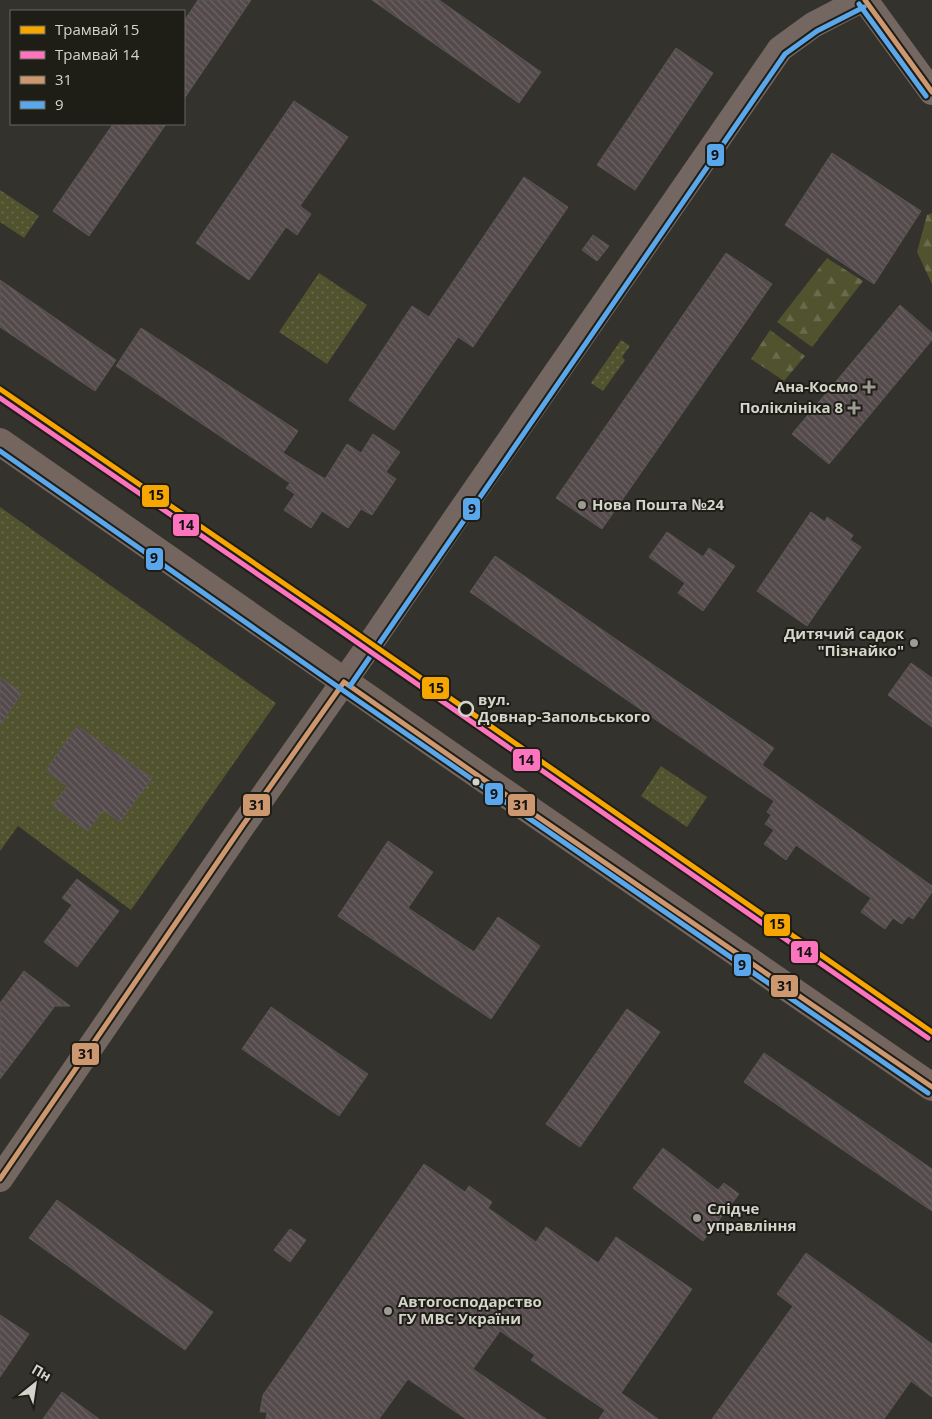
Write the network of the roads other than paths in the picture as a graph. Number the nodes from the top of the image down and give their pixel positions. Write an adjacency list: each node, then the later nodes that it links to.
1 (861, 0): 5 (street)
2 (865, 0): 3 (street)
3 (932, 92)
4 (0, 442): 5 (main road)
5 (344, 682): 6 (main road); 7 (street)
6 (932, 1087)
7 (0, 1179)

